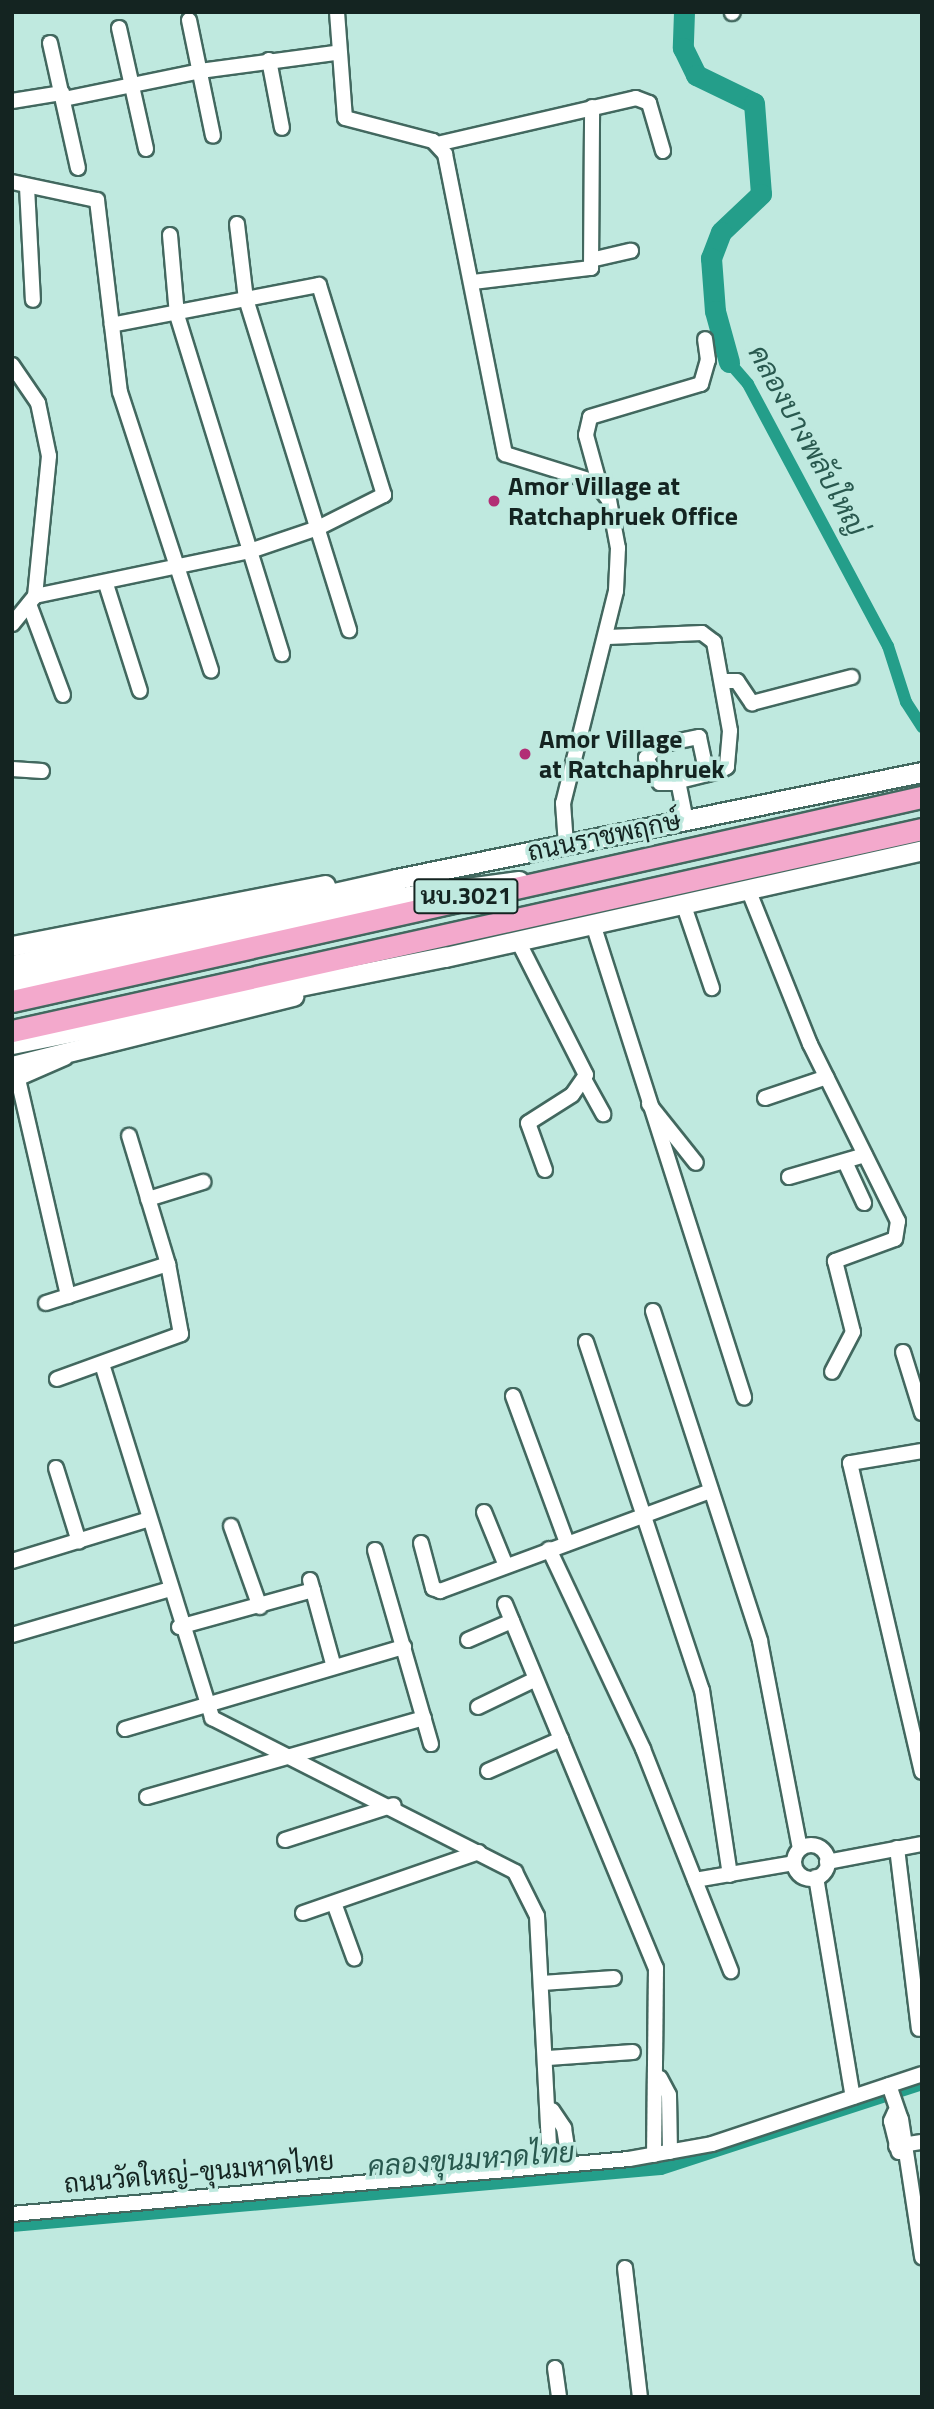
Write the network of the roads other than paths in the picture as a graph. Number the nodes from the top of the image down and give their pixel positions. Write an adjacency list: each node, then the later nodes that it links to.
1 (337, 12): 5 (street)
2 (189, 20): 7 (street)
3 (119, 27): 8 (street)
4 (50, 43): 9 (street)
5 (324, 54): 6 (street); 14 (street)
6 (269, 60): 7 (street); 12 (street)
7 (200, 71): 8 (street); 13 (street)
8 (132, 84): 9 (street); 15 (street)
9 (63, 96): 10 (street); 17 (street)
10 (12, 101)
11 (592, 107): 14 (street); 16 (street); 23 (street)
12 (282, 128)
13 (213, 135)
14 (437, 144): 24 (street)
15 (146, 149)
16 (663, 151)
17 (78, 168)
18 (12, 182): 19 (street)
19 (27, 187): 26 (street); 28 (street)
20 (237, 224): 25 (street)
21 (170, 235): 27 (street)
22 (631, 251): 23 (street)
23 (595, 259): 24 (street)
24 (473, 282): 31 (street)
25 (246, 299): 27 (street); 32 (street); 32 (street)
26 (33, 300)
27 (177, 315): 28 (street); 33 (street)
28 (112, 325): 34 (street)
29 (705, 339): 31 (street)
30 (12, 365): 36 (street)
31 (598, 484): 39 (street)
32 (318, 528): 33 (street); 38 (street)
33 (250, 551): 34 (street); 40 (street)
34 (178, 570): 35 (street); 41 (street)
35 (106, 584): 36 (street); 44 (street)
36 (32, 600): 37 (street); 45 (street)
37 (12, 624)
38 (349, 630)
39 (608, 637): 43 (street); 54 (street)
40 (282, 654)
41 (211, 670)
42 (852, 677): 43 (street)
43 (723, 681): 49 (street)
44 (140, 691)
45 (63, 695)
46 (12, 769): 47 (street)
47 (42, 771)
48 (922, 772): 52 (main road, ถนนราชพฤกษ์ / นบ.3021)
49 (707, 774): 50 (street); 50 (street)
50 (678, 781): 52 (street)
51 (916, 797): 57 (main road, ถนนราชพฤกษ์ / นบ.3021)
52 (686, 821): 54 (main road, ถนนราชพฤกษ์ / นบ.3021)
53 (922, 829): 68 (main road, นบ.3021)
54 (566, 845): 56 (main road, ถนนราชพฤกษ์ / นบ.3021)
55 (922, 849): 58 (main road, นบ.3021)
56 (396, 878): 62 (main road); 63 (main road)
57 (526, 881): 65 (main road); 67 (main road, ถนนราชพฤกษ์ / นบ.3021)
58 (748, 889): 59 (main road, นบ.3021); 71 (street)
59 (683, 903): 60 (main road, นบ.3021); 66 (street)
60 (593, 924): 61 (main road, นบ.3021); 74 (street)
61 (518, 941): 64 (main road, นบ.3021); 72 (street)
62 (12, 946)
63 (12, 965)
64 (354, 976): 69 (main road); 70 (main road)
65 (12, 982)
66 (712, 988)
67 (12, 1001)
68 (12, 1031)
69 (12, 1044)
70 (14, 1075): 86 (street)
71 (827, 1077): 73 (street); 77 (street)
72 (585, 1081): 75 (street); 80 (street)
73 (765, 1098)
74 (646, 1101): 78 (street); 95 (street)
75 (603, 1114)
76 (129, 1136): 83 (street)
77 (865, 1155): 79 (street); 92 (street)
78 (696, 1163)
79 (846, 1164): 81 (street); 84 (street)
80 (545, 1170)
81 (789, 1177)
82 (203, 1182): 83 (street)
83 (148, 1199): 85 (street)
84 (864, 1203)
85 (168, 1265): 86 (street); 91 (street)
86 (68, 1296): 87 (street)
87 (46, 1303)
88 (653, 1311): 99 (street)
89 (586, 1342): 101 (street)
90 (903, 1352): 96 (street)
91 (102, 1364): 93 (street); 102 (street)
92 (832, 1372)
93 (57, 1379)
94 (513, 1396): 105 (street)
95 (744, 1398)
96 (922, 1413)
97 (922, 1451): 129 (street)
98 (56, 1468): 104 (street)
99 (710, 1491): 101 (street); 134 (street)
100 (484, 1512): 110 (street)
101 (644, 1515): 105 (street); 139 (street)
102 (149, 1519): 104 (street); 111 (street)
103 (231, 1526): 113 (street)
104 (79, 1542): 109 (street)
105 (567, 1542): 107 (street)
106 (421, 1543): 110 (street)
107 (549, 1549): 110 (street); 141 (street)
108 (376, 1550): 118 (street)
109 (12, 1561)
110 (506, 1566)
111 (170, 1588): 115 (street); 116 (street)
112 (505, 1604): 114 (street)
113 (260, 1607): 115 (street); 119 (street)
114 (512, 1621): 117 (street); 120 (street)
115 (179, 1627): 121 (street)
116 (12, 1635)
117 (468, 1640)
118 (404, 1647): 119 (street); 123 (street)
119 (334, 1667): 121 (street)
120 (536, 1679): 122 (street); 125 (street)
121 (204, 1706): 124 (street); 127 (street)
122 (478, 1707)
123 (424, 1718): 126 (street); 127 (street)
124 (125, 1729)
125 (561, 1739): 128 (street); 152 (street)
126 (432, 1744)
127 (291, 1755): 130 (street); 131 (street)
128 (488, 1770)
129 (922, 1772)
130 (147, 1797)
131 (394, 1805): 132 (street); 136 (street)
132 (285, 1840)
133 (922, 1844): 135 (street)
134 (800, 1848): 137 (street); 138 (street)
135 (897, 1849): 137 (street); 148 (street)
136 (479, 1852): 142 (street); 147 (street)
137 (827, 1862): 140 (street)
138 (794, 1863): 139 (street); 140 (street)
139 (730, 1875): 141 (street)
140 (816, 1877): 153 (street)
141 (695, 1880): 145 (street)
142 (334, 1903): 143 (street); 144 (street)
143 (303, 1913)
144 (354, 1958)
145 (731, 1971)
146 (614, 1978): 147 (street)
147 (542, 1983): 150 (street)
148 (919, 2029)
149 (633, 2052): 150 (street)
150 (548, 2058): 155 (street)
151 (922, 2074): 154 (street, ถนนวัดใหญ่-ขุนมหาดไทย)
152 (660, 2078): 158 (street); 159 (street)
153 (853, 2097): 154 (street, ถนนวัดใหญ่-ขุนมหาดไทย); 158 (street, ถนนวัดใหญ่-ขุนมหาดไทย)
154 (892, 2098): 157 (street)
155 (552, 2110): 160 (street); 161 (street)
156 (922, 2142): 157 (street)
157 (900, 2149): 162 (street)
158 (670, 2152): 159 (street, ถนนวัดใหญ่-ขุนมหาดไทย)
159 (654, 2155): 160 (street, ถนนวัดใหญ่-ขุนมหาดไทย)
160 (570, 2164): 161 (street, ถนนวัดใหญ่-ขุนมหาดไทย)
161 (550, 2166): 163 (street, ถนนวัดใหญ่-ขุนมหาดไทย)
162 (918, 2211): 164 (street)
163 (12, 2214)
164 (922, 2257)
165 (625, 2268): 168 (street)
166 (555, 2368): 167 (street)
167 (559, 2397)
168 (640, 2397)

